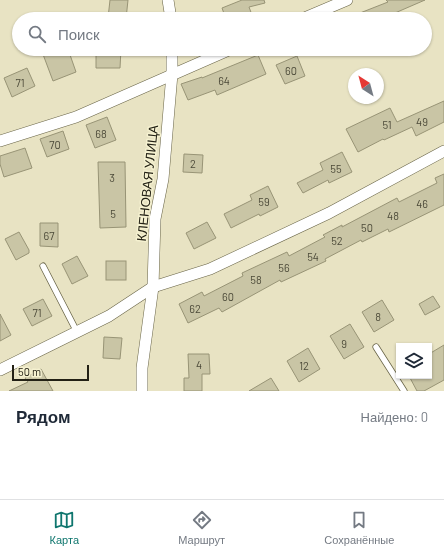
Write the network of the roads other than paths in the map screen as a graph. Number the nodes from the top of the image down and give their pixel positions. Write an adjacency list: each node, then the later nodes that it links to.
1 (168, 0): 3 (street)
2 (347, 0): 4 (street)
3 (170, 12)
4 (319, 12)
5 (172, 56): 7 (street, КЛЕНОВАЯ УЛИЦА)
6 (214, 56): 7 (street)
7 (172, 74): 8 (street); 11 (street, КЛЕНОВАЯ УЛИЦА)
8 (0, 141)
9 (444, 151): 11 (street)
10 (43, 266): 12 (lane)
11 (153, 286): 12 (street); 15 (street, КЛЕНОВАЯ УЛИЦА)
12 (77, 332): 14 (street)
13 (376, 347): 16 (lane)
14 (0, 370)
15 (142, 391)
16 (404, 391)

